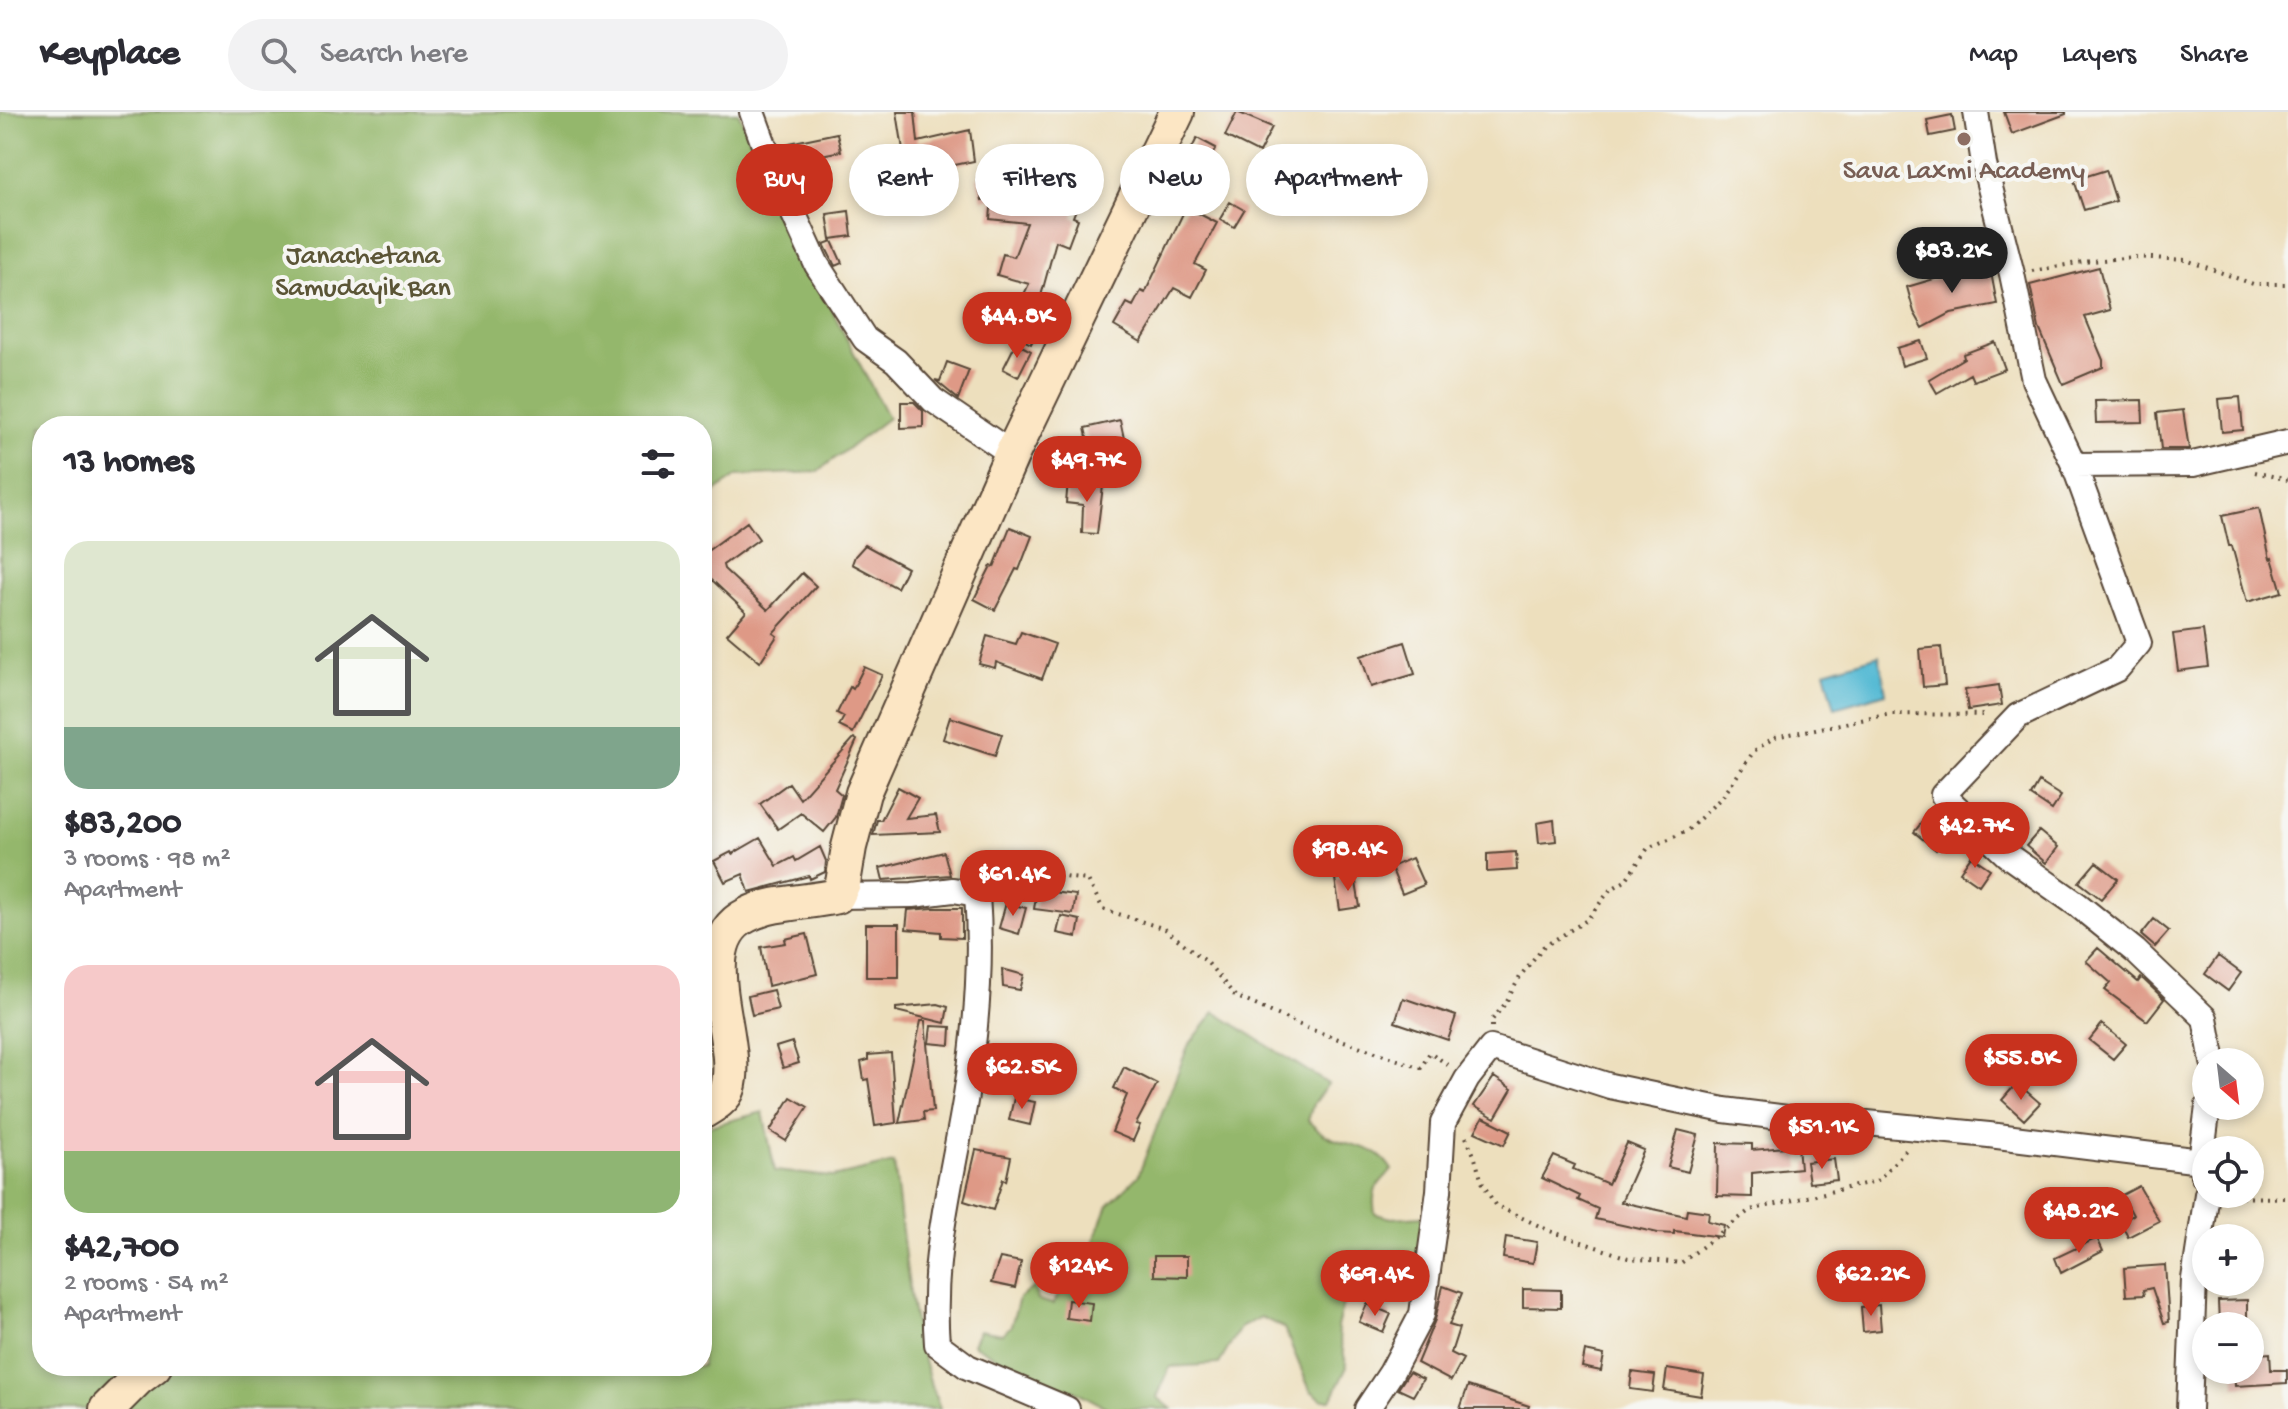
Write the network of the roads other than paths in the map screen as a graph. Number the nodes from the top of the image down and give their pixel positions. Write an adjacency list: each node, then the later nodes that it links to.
1 (752, 112): 5 (street)
2 (1177, 112): 5 (street)
3 (1976, 112): 6 (street)
4 (2288, 442): 6 (street)
5 (1012, 454): 7 (street)
6 (2074, 465): 8 (street)
7 (837, 896): 9 (street); 14 (street)
8 (2210, 1048)
9 (712, 1105)
10 (2192, 1160): 15 (street)
11 (2205, 1208): 16 (street)
12 (141, 1376): 13 (street)
13 (107, 1409)
14 (1067, 1409)
15 (1367, 1409)
16 (2189, 1409)

